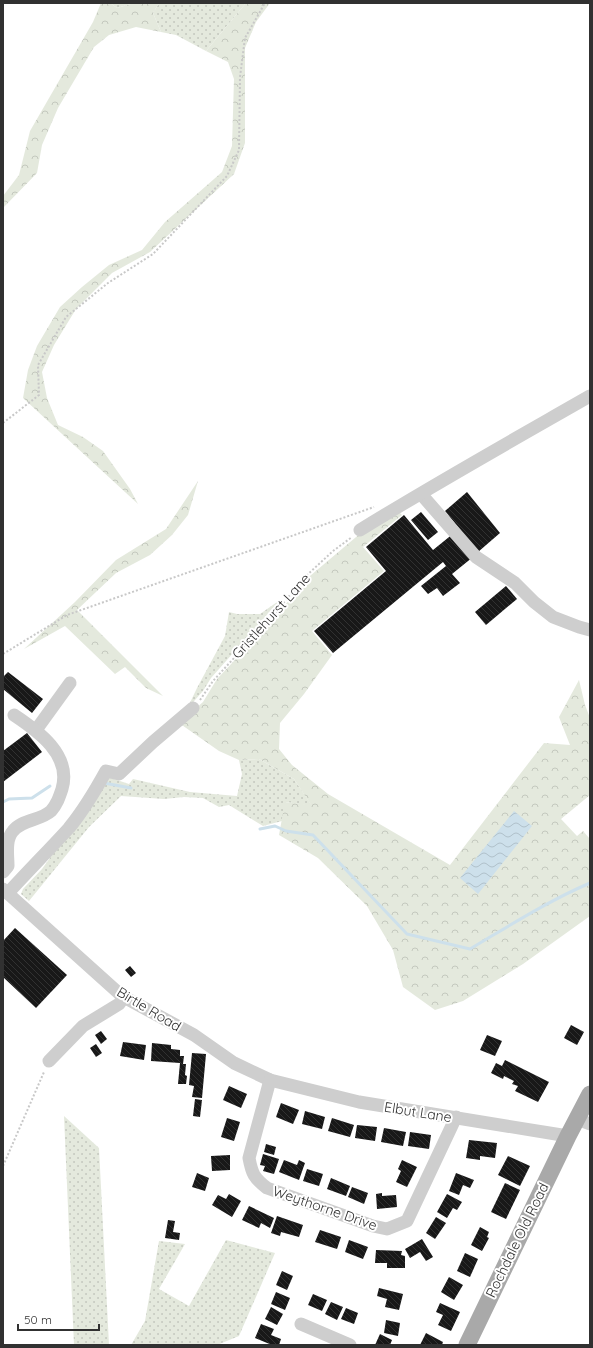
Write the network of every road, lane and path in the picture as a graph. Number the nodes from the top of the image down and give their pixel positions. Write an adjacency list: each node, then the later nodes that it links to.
1 (265, 3): 3 (path)
2 (590, 396): 4 (street)
3 (3, 423)
4 (421, 494): 6 (street); 7 (street)
5 (380, 505): 8 (path)
6 (360, 530): 10 (path, Gristlehurst Lane)
7 (590, 630)
8 (3, 654)
9 (70, 683): 12 (street)
10 (193, 708): 14 (street)
11 (14, 715): 12 (street)
12 (36, 730): 13 (street)
13 (3, 872)
14 (6, 891): 15 (street, Birtle Road)
15 (124, 997): 16 (street); 17 (street, Birtle Road)
16 (48, 1061): 22 (path)
17 (270, 1080): 19 (street, Elbut Lane); 19 (street, Weythorne Drive)
18 (590, 1094): 20 (main road, Rochdale Old Road)
19 (456, 1118): 21 (street, Elbut Lane)
20 (583, 1122): 21 (main road, Rochdale Old Road)
21 (568, 1136): 25 (main road, Rochdale Old Road)
22 (3, 1166)
23 (301, 1324): 24 (street)
24 (350, 1345)
25 (467, 1345)

